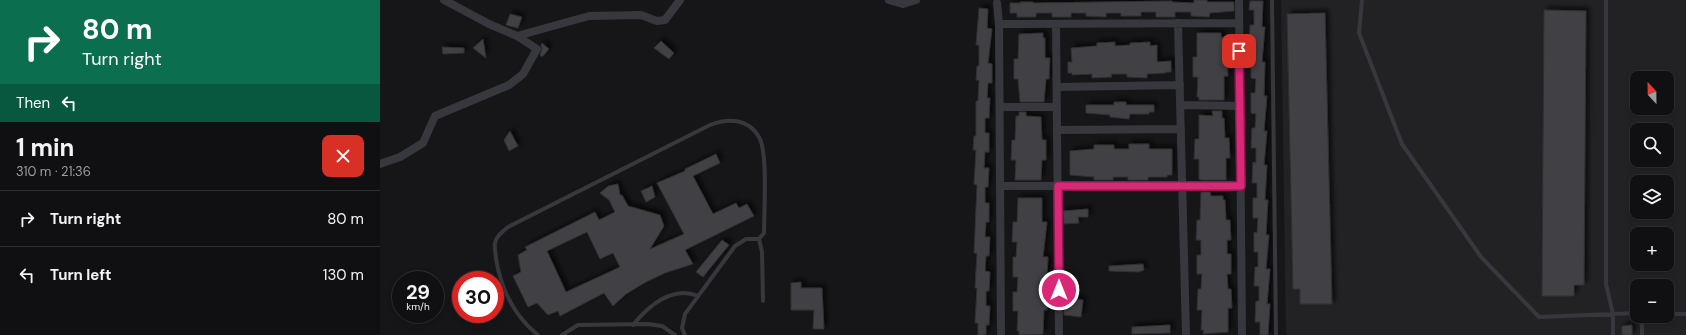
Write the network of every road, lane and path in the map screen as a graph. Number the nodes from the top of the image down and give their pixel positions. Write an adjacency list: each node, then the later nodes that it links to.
1 (444, 0): 14 (street)
2 (680, 0): 14 (street)
3 (889, 0): 4 (street)
4 (916, 0)
5 (1239, 0): 11 (street)
6 (1272, 0): 45 (lane)
7 (1362, 0): 32 (lane)
8 (1606, 0): 32 (lane)
9 (997, 3): 12 (street)
10 (1178, 23): 11 (street); 13 (street); 15 (street)
11 (1239, 23): 18 (street)
12 (999, 24): 13 (street); 19 (street)
13 (1056, 24): 16 (street)
14 (517, 36): 23 (street)
15 (1180, 85): 16 (street); 17 (street)
16 (1057, 87): 20 (street)
17 (1180, 105): 18 (street); 22 (street)
18 (1240, 106): 27 (street)
19 (1000, 107): 20 (street); 24 (street)
20 (1057, 107): 21 (street)
21 (1057, 130): 22 (street); 25 (street)
22 (1181, 130): 26 (street)
23 (380, 164)
24 (1000, 186): 25 (street); 41 (street)
25 (1058, 186): 26 (street); 42 (street)
26 (1182, 186): 27 (street); 43 (street)
27 (1241, 186): 44 (street)
28 (759, 239): 29 (lane); 30 (lane); 37 (lane)
29 (698, 296): 36 (lane); 40 (lane)
30 (763, 301)
31 (1630, 313): 32 (lane)
32 (1613, 314): 46 (lane)
33 (1674, 314): 34 (lane)
34 (1686, 314)
35 (1642, 323): 47 (lane)
36 (634, 324): 38 (lane); 39 (lane)
37 (538, 335)
38 (562, 335)
39 (675, 335)
40 (685, 335)
41 (1001, 335)
42 (1059, 335)
43 (1186, 335)
44 (1242, 335)
45 (1276, 335)
46 (1613, 335)
47 (1642, 335)

